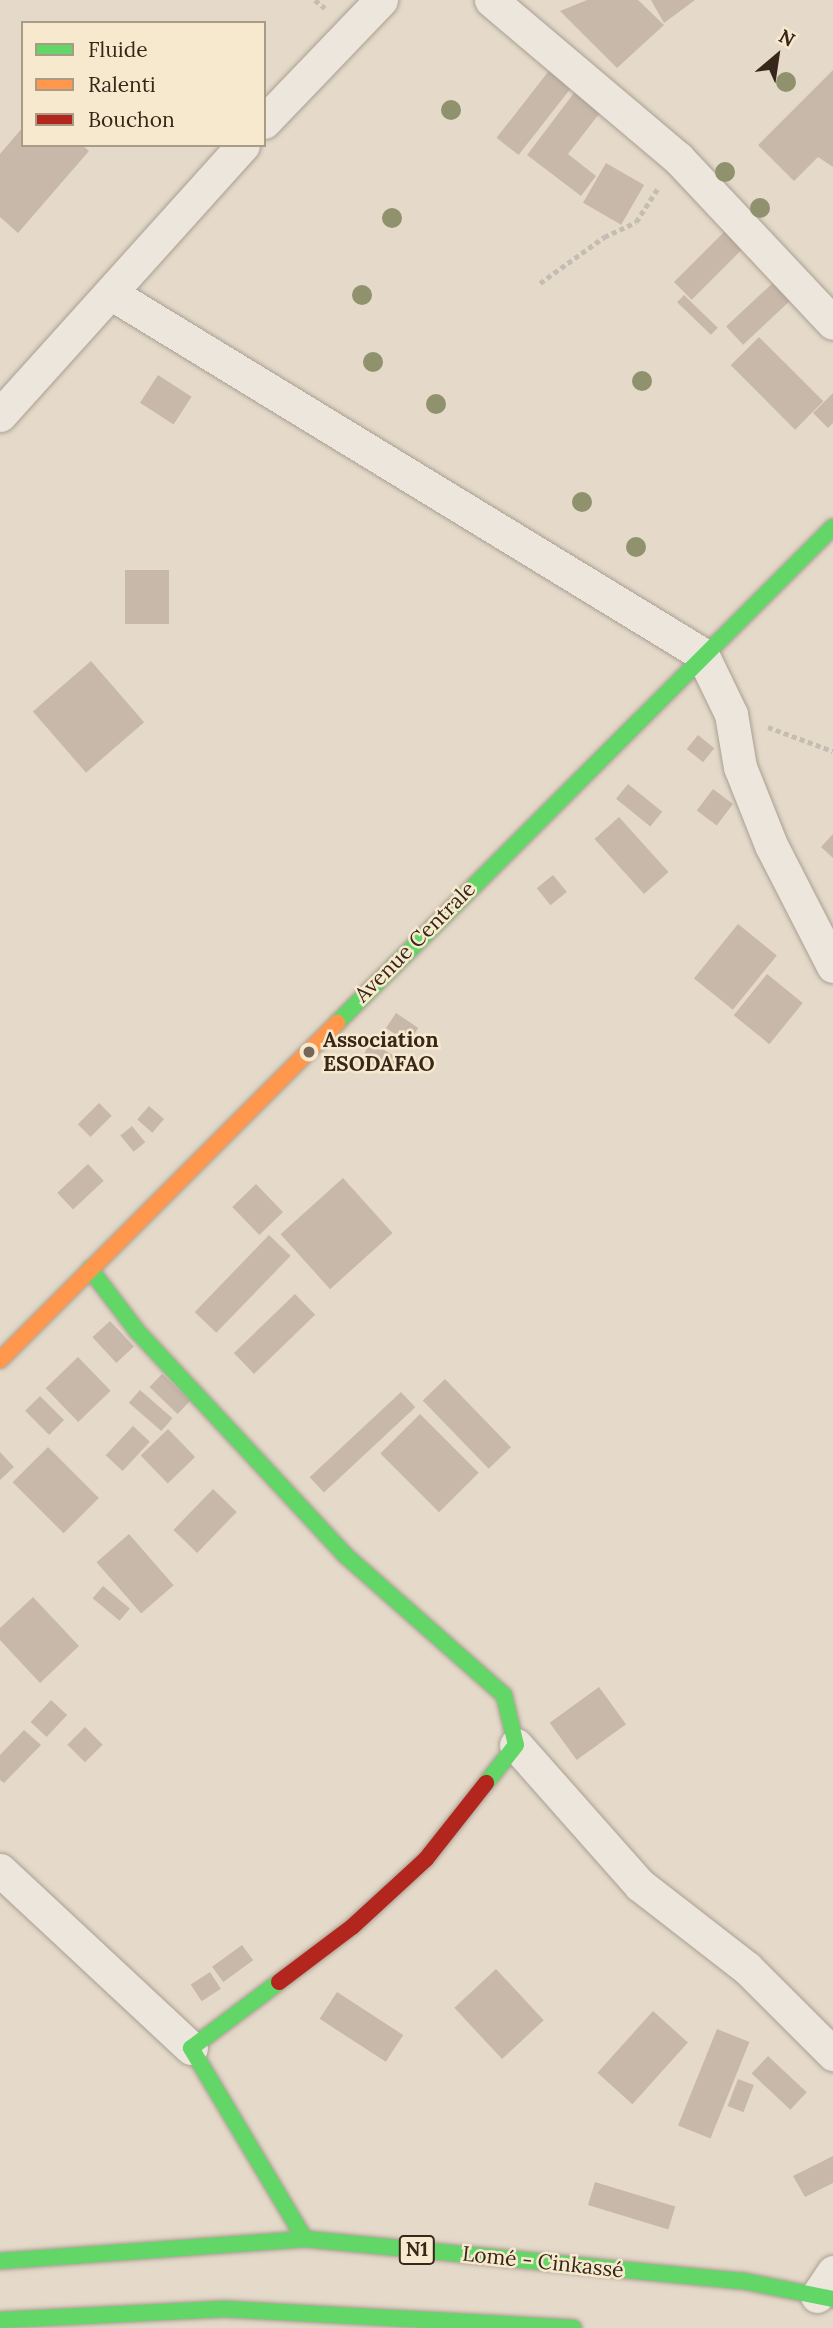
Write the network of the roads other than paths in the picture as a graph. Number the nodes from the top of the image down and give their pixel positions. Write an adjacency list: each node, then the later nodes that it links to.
1 (381, 0): 3 (street)
2 (491, 0): 6 (street)
3 (266, 120)
4 (241, 147): 5 (street)
5 (112, 294): 7 (street); 9 (street)
6 (833, 323)
7 (0, 415)
8 (833, 527): 9 (main road, Avenue Centrale)
9 (702, 654): 10 (street); 11 (main road, Avenue Centrale)
10 (833, 966)
11 (90, 1269): 12 (main road, Avenue Centrale); 13 (main road)
12 (0, 1360)
13 (516, 1745): 15 (main road); 16 (street)
14 (0, 1870): 15 (street)
15 (191, 2048): 17 (main road)
16 (833, 2054)
17 (305, 2239): 18 (main road, Lomé - Cinkassé / N1); 19 (main road, Lomé - Cinkassé / N1)
18 (0, 2262)
19 (828, 2289)
20 (216, 2319): 21 (main road); 22 (main road)
21 (0, 2320)
22 (573, 2328)

